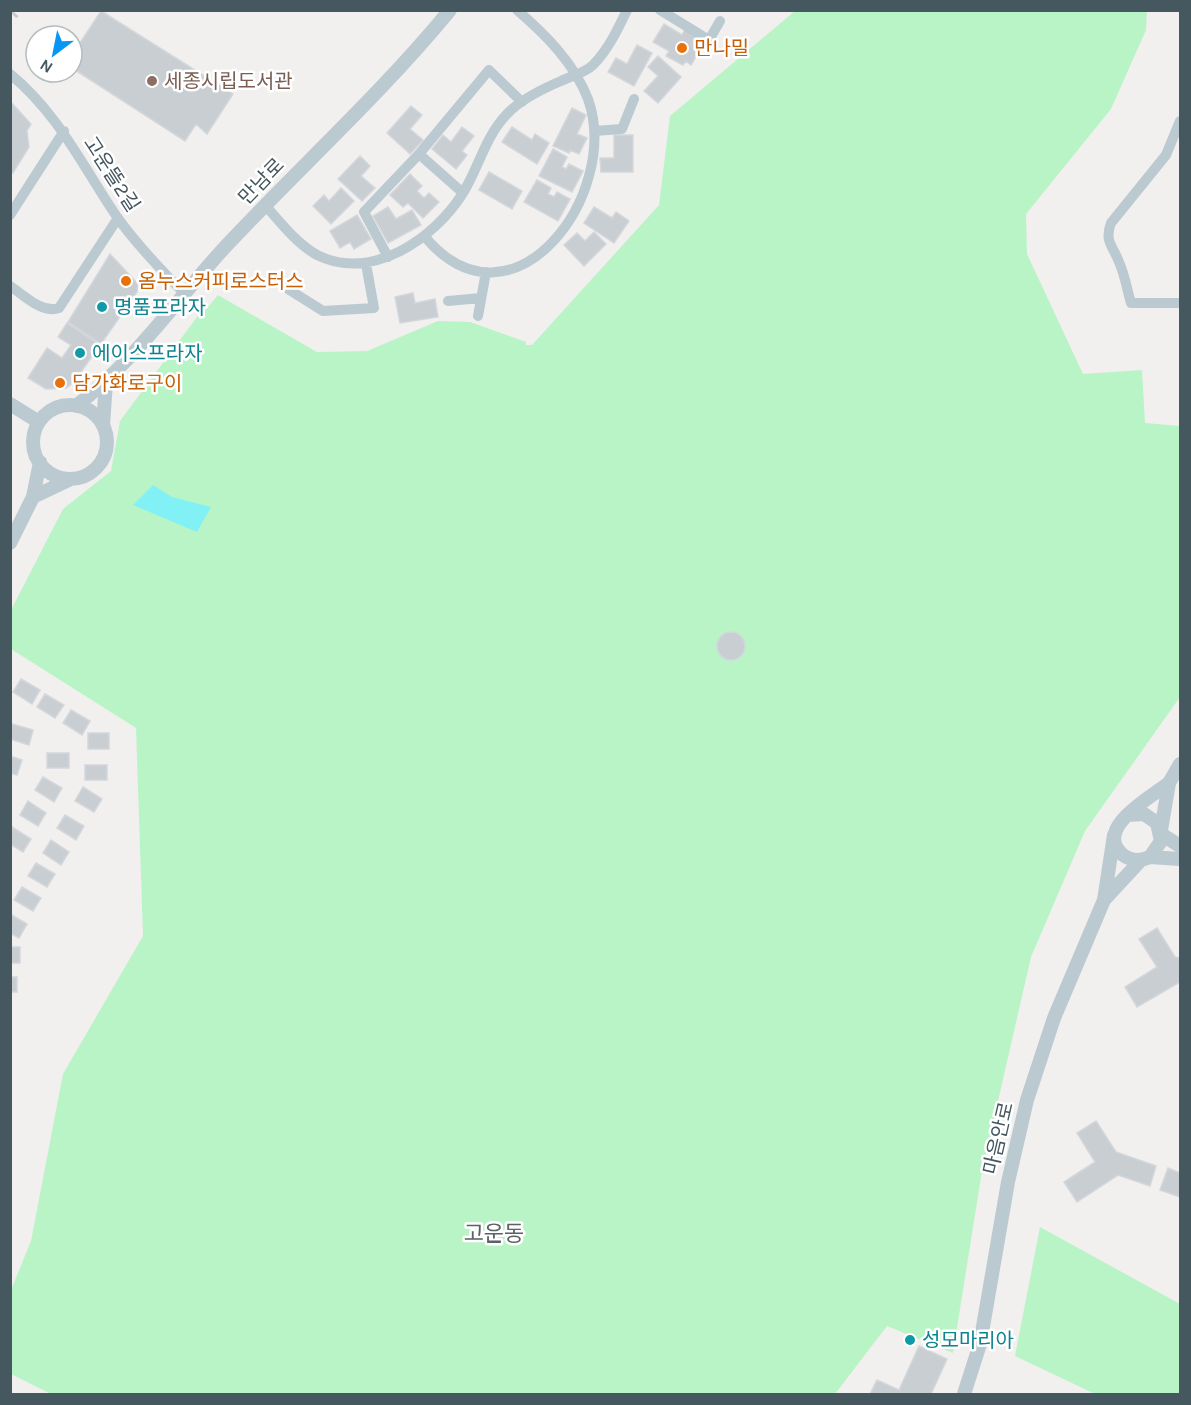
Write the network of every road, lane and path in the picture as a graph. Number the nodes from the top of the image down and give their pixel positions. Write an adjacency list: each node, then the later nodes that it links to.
1 (450, 10): 15 (street, 만남로)
2 (517, 10): 7 (street)
3 (627, 10): 7 (street)
4 (660, 10): 5 (street)
5 (720, 21)
6 (10, 74): 11 (street, 고운뜰2길)
7 (576, 75): 9 (street); 12 (street)
8 (634, 99): 12 (street)
9 (522, 102): 13 (street); 14 (street)
10 (1180, 121): 27 (street)
11 (64, 131): 16 (street); 17 (street, 고운뜰2길)
12 (594, 131): 21 (street)
13 (419, 154): 14 (street); 19 (street)
14 (463, 193): 18 (street)
15 (265, 205): 20 (street); 24 (street, 만남로)
16 (10, 215)
17 (118, 218): 22 (street); 24 (street, 고운뜰2길)
18 (424, 237): 19 (street); 21 (street)
19 (388, 257): 20 (street)
20 (366, 264): 23 (street)
21 (486, 272): 25 (street)
22 (10, 286)
23 (288, 290)
24 (184, 293): 29 (street, 만남로)
25 (481, 298): 26 (street); 28 (street)
26 (448, 301)
27 (1180, 303)
28 (478, 316)
29 (106, 383): 31 (street, 만남로); 33 (street)
30 (10, 404): 32 (street)
31 (76, 406): 32 (street); 33 (street)
32 (39, 422): 34 (street)
33 (103, 425): 35 (street)
34 (40, 462): 35 (street); 36 (street)
35 (71, 479): 36 (street)
36 (33, 497): 37 (street)
37 (10, 543)
38 (1180, 764): 39 (street)
39 (1169, 783): 40 (street); 41 (street)
40 (1128, 815): 41 (street); 42 (street)
41 (1161, 832): 43 (street); 44 (street)
42 (1114, 835): 44 (street); 46 (street)
43 (1180, 846)
44 (1146, 858): 45 (street); 46 (street)
45 (1180, 859)
46 (1104, 900): 47 (street, 마음안로)
47 (964, 1395)

